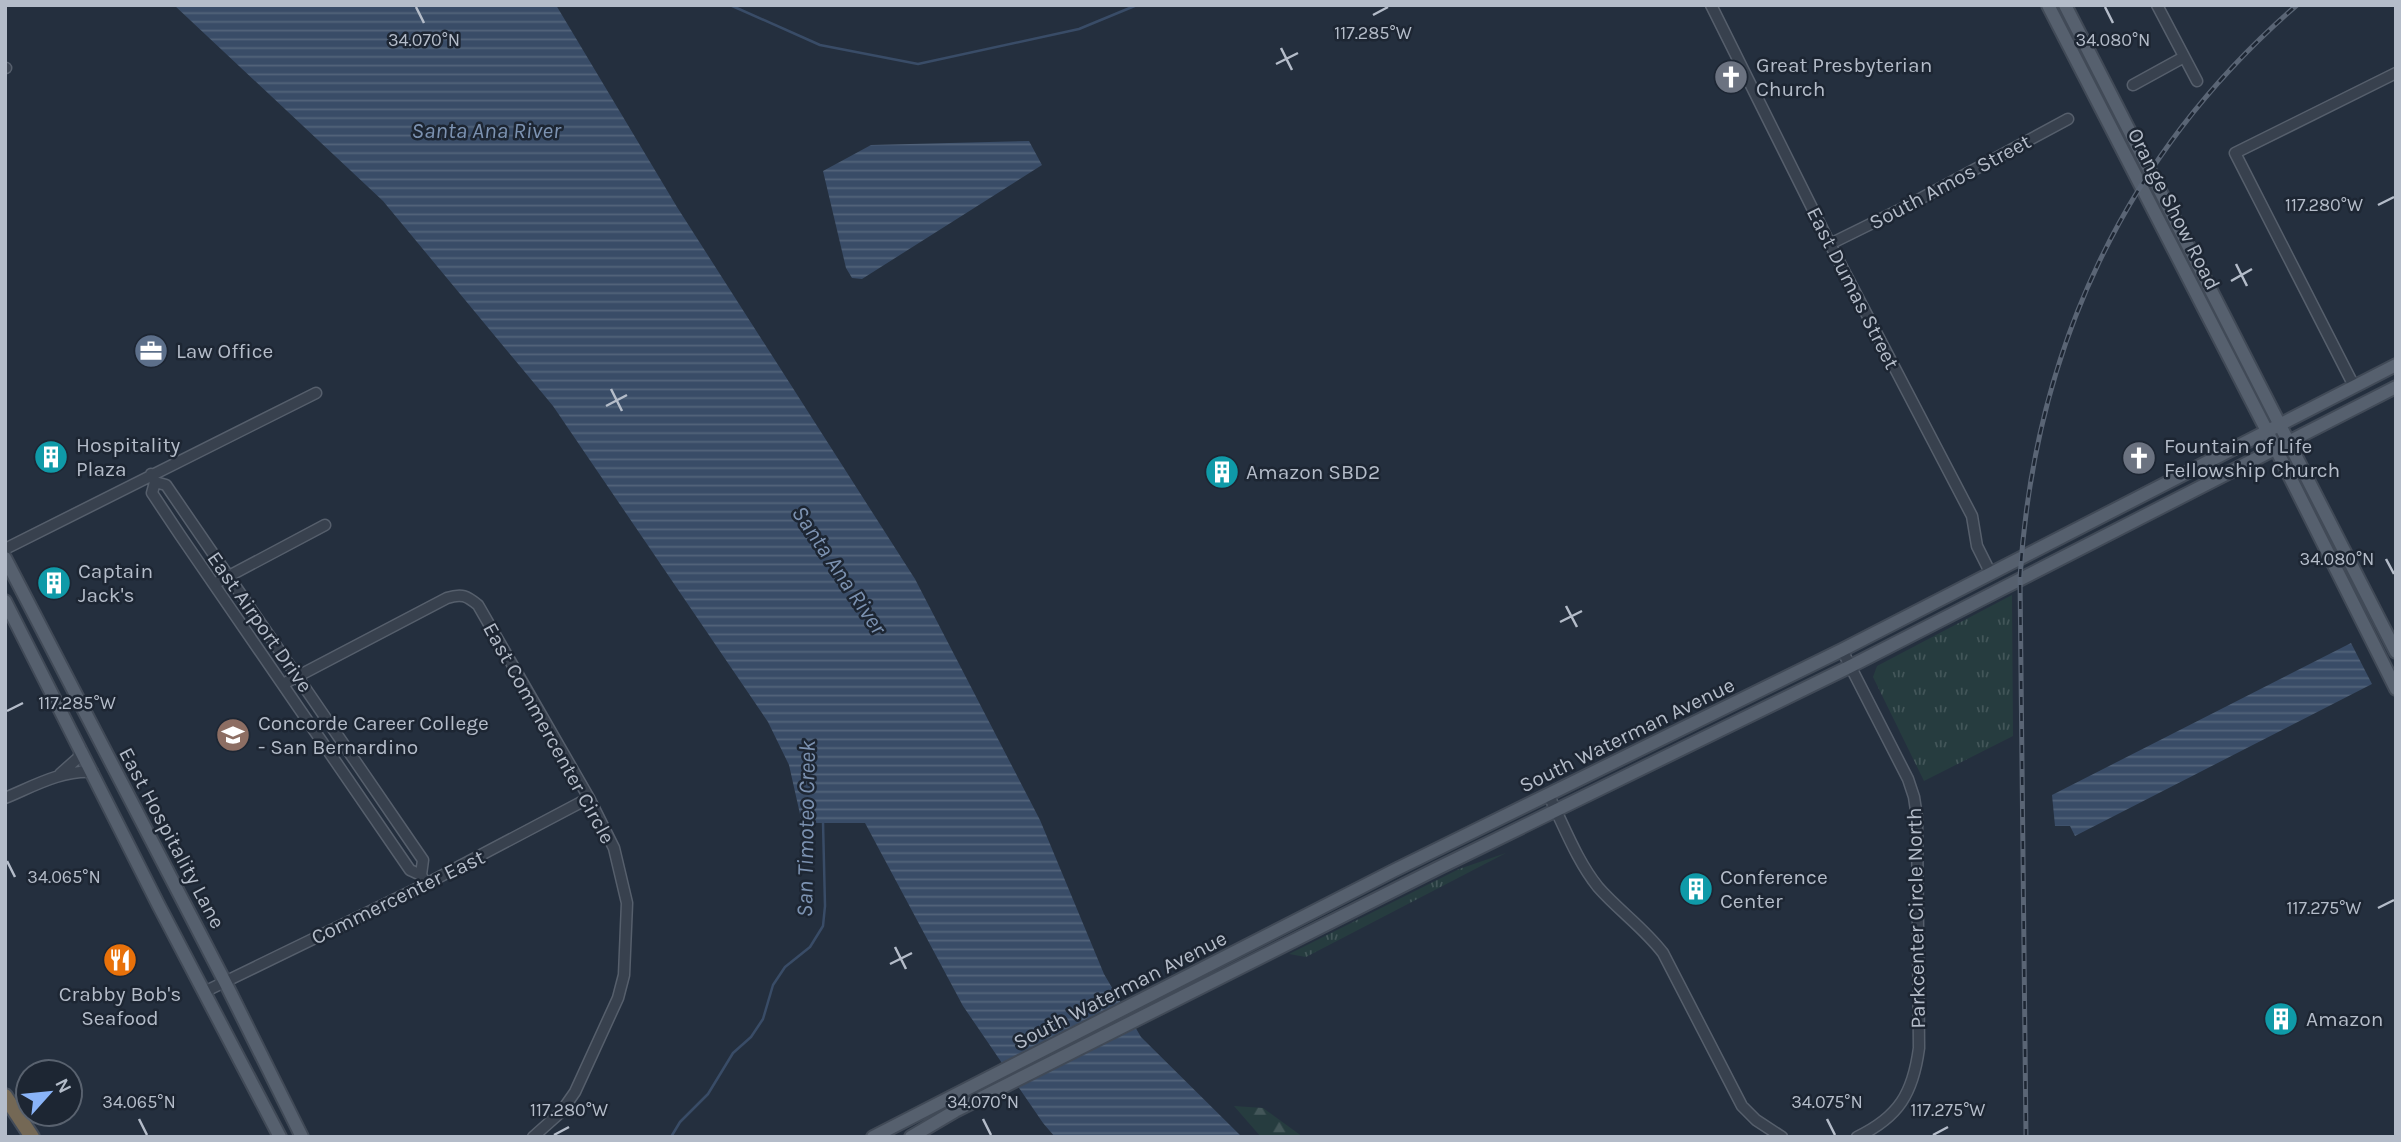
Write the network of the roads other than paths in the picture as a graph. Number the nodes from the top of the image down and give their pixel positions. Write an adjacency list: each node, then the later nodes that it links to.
1 (1712, 5): 10 (street, East Dumas Street)
2 (2048, 5): 16 (main road, Orange Show Road)
3 (2065, 5): 15 (main road, Orange Show Road)
4 (2157, 5): 5 (street)
5 (2184, 57): 7 (street); 8 (street)
6 (2396, 73): 12 (street)
7 (2197, 81)
8 (2133, 85)
9 (2068, 119): 10 (street, South Amos Street)
10 (1830, 244): 23 (street, East Dumas Street)
11 (2396, 365): 12 (main road, South Waterman Avenue)
12 (2354, 386): 15 (main road, South Waterman Avenue)
13 (2396, 387): 17 (main road, South Waterman Avenue)
14 (316, 393): 19 (street)
15 (2280, 424): 16 (main road, South Waterman Avenue); 17 (main road, Orange Show Road)
16 (2267, 431): 18 (main road, Orange Show Road); 23 (main road, South Waterman Avenue)
17 (2290, 441): 18 (main road, South Waterman Avenue); 28 (main road, Orange Show Road)
18 (2274, 448): 29 (main road, South Waterman Avenue); 32 (main road, Orange Show Road)
19 (153, 478): 21 (street); 24 (street, East Airport Drive); 25 (street, East Airport Drive)
20 (325, 525): 24 (street)
21 (5, 549)
22 (5, 558): 41 (main road, East Hospitality Lane)
23 (1990, 572): 27 (main road, South Waterman Avenue)
24 (228, 577): 25 (street); 30 (street, East Airport Drive)
25 (214, 584): 31 (street, East Airport Drive)
26 (5, 601): 33 (main road, East Hospitality Lane)
27 (1842, 650): 29 (street, Parkcenter Circle North); 36 (main road, South Waterman Avenue)
28 (2396, 652)
29 (1849, 667): 39 (main road, South Waterman Avenue); 51 (street, Parkcenter Circle North)
30 (297, 677): 31 (street); 38 (street, East Commercenter Circle); 40 (street, East Airport Drive)
31 (283, 684): 40 (street, East Airport Drive)
32 (2396, 689)
33 (81, 749): 34 (main road, East Hospitality Lane); 35 (street)
34 (93, 772): 35 (street); 42 (main road, East Hospitality Lane)
35 (56, 776): 37 (street)
36 (1549, 796): 39 (street); 48 (main road, South Waterman Avenue)
37 (5, 798)
38 (589, 798): 40 (street, Commercenter East); 47 (street, East Commercenter Circle)
39 (1556, 810): 49 (main road, South Waterman Avenue); 50 (street)
40 (424, 879): 41 (street, Commercenter East)
41 (225, 982): 42 (street, Commercenter East); 46 (main road, East Hospitality Lane)
42 (204, 992): 45 (main road, East Hospitality Lane)
43 (5, 1096): 44 (highway)
44 (32, 1137)
45 (280, 1137)
46 (302, 1137)
47 (533, 1137)
48 (873, 1137)
49 (911, 1137)
50 (1782, 1137)
51 (1857, 1137)

